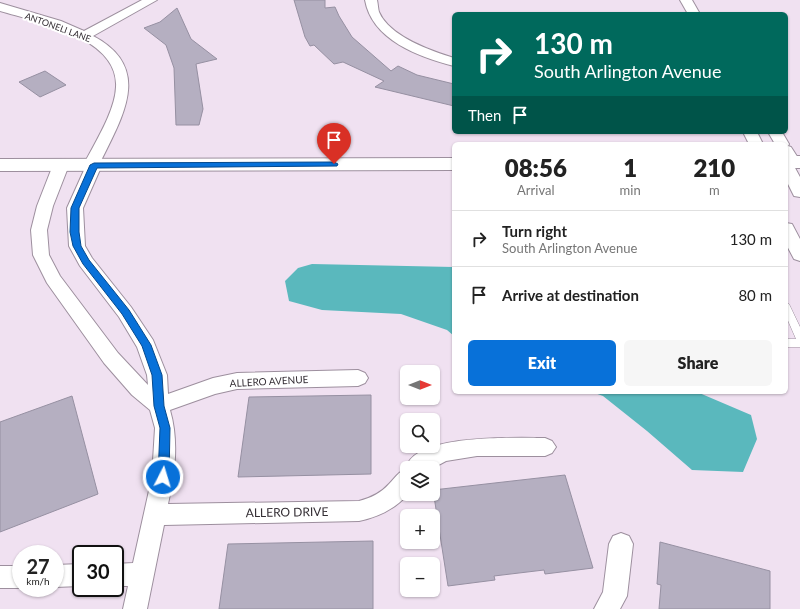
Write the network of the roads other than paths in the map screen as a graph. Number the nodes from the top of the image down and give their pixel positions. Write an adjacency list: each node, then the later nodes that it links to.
1 (151, 0): 6 (street)
2 (371, 0): 7 (street)
3 (686, 0): 5 (street)
4 (0, 7): 6 (street, ANTONELI LANE)
5 (693, 12)
6 (85, 35): 11 (street, ANTONELI LANE)
7 (452, 61)
8 (790, 160): 13 (street)
9 (452, 164): 11 (main road)
10 (61, 165): 11 (main road); 12 (main road); 21 (street)
11 (93, 165): 21 (street, ANTONELI LANE)
12 (0, 166)
13 (800, 192)
14 (788, 231): 15 (street)
15 (798, 247)
16 (788, 311): 17 (lane)
17 (800, 338)
18 (788, 343): 19 (lane)
19 (800, 343)
20 (358, 378): 21 (street, ALLERO AVENUE)
21 (159, 403): 25 (street, ANTONELI LANE)
22 (545, 447): 23 (street)
23 (424, 461)
24 (400, 487): 25 (street, ALLERO DRIVE)
25 (154, 515): 27 (street, ANTONELI LANE)
26 (622, 544): 32 (street)
27 (142, 574): 28 (street); 31 (street, ANTONELI LANE)
28 (124, 575)
29 (0, 577): 30 (street)
30 (12, 577)
31 (135, 609)
32 (606, 609)

